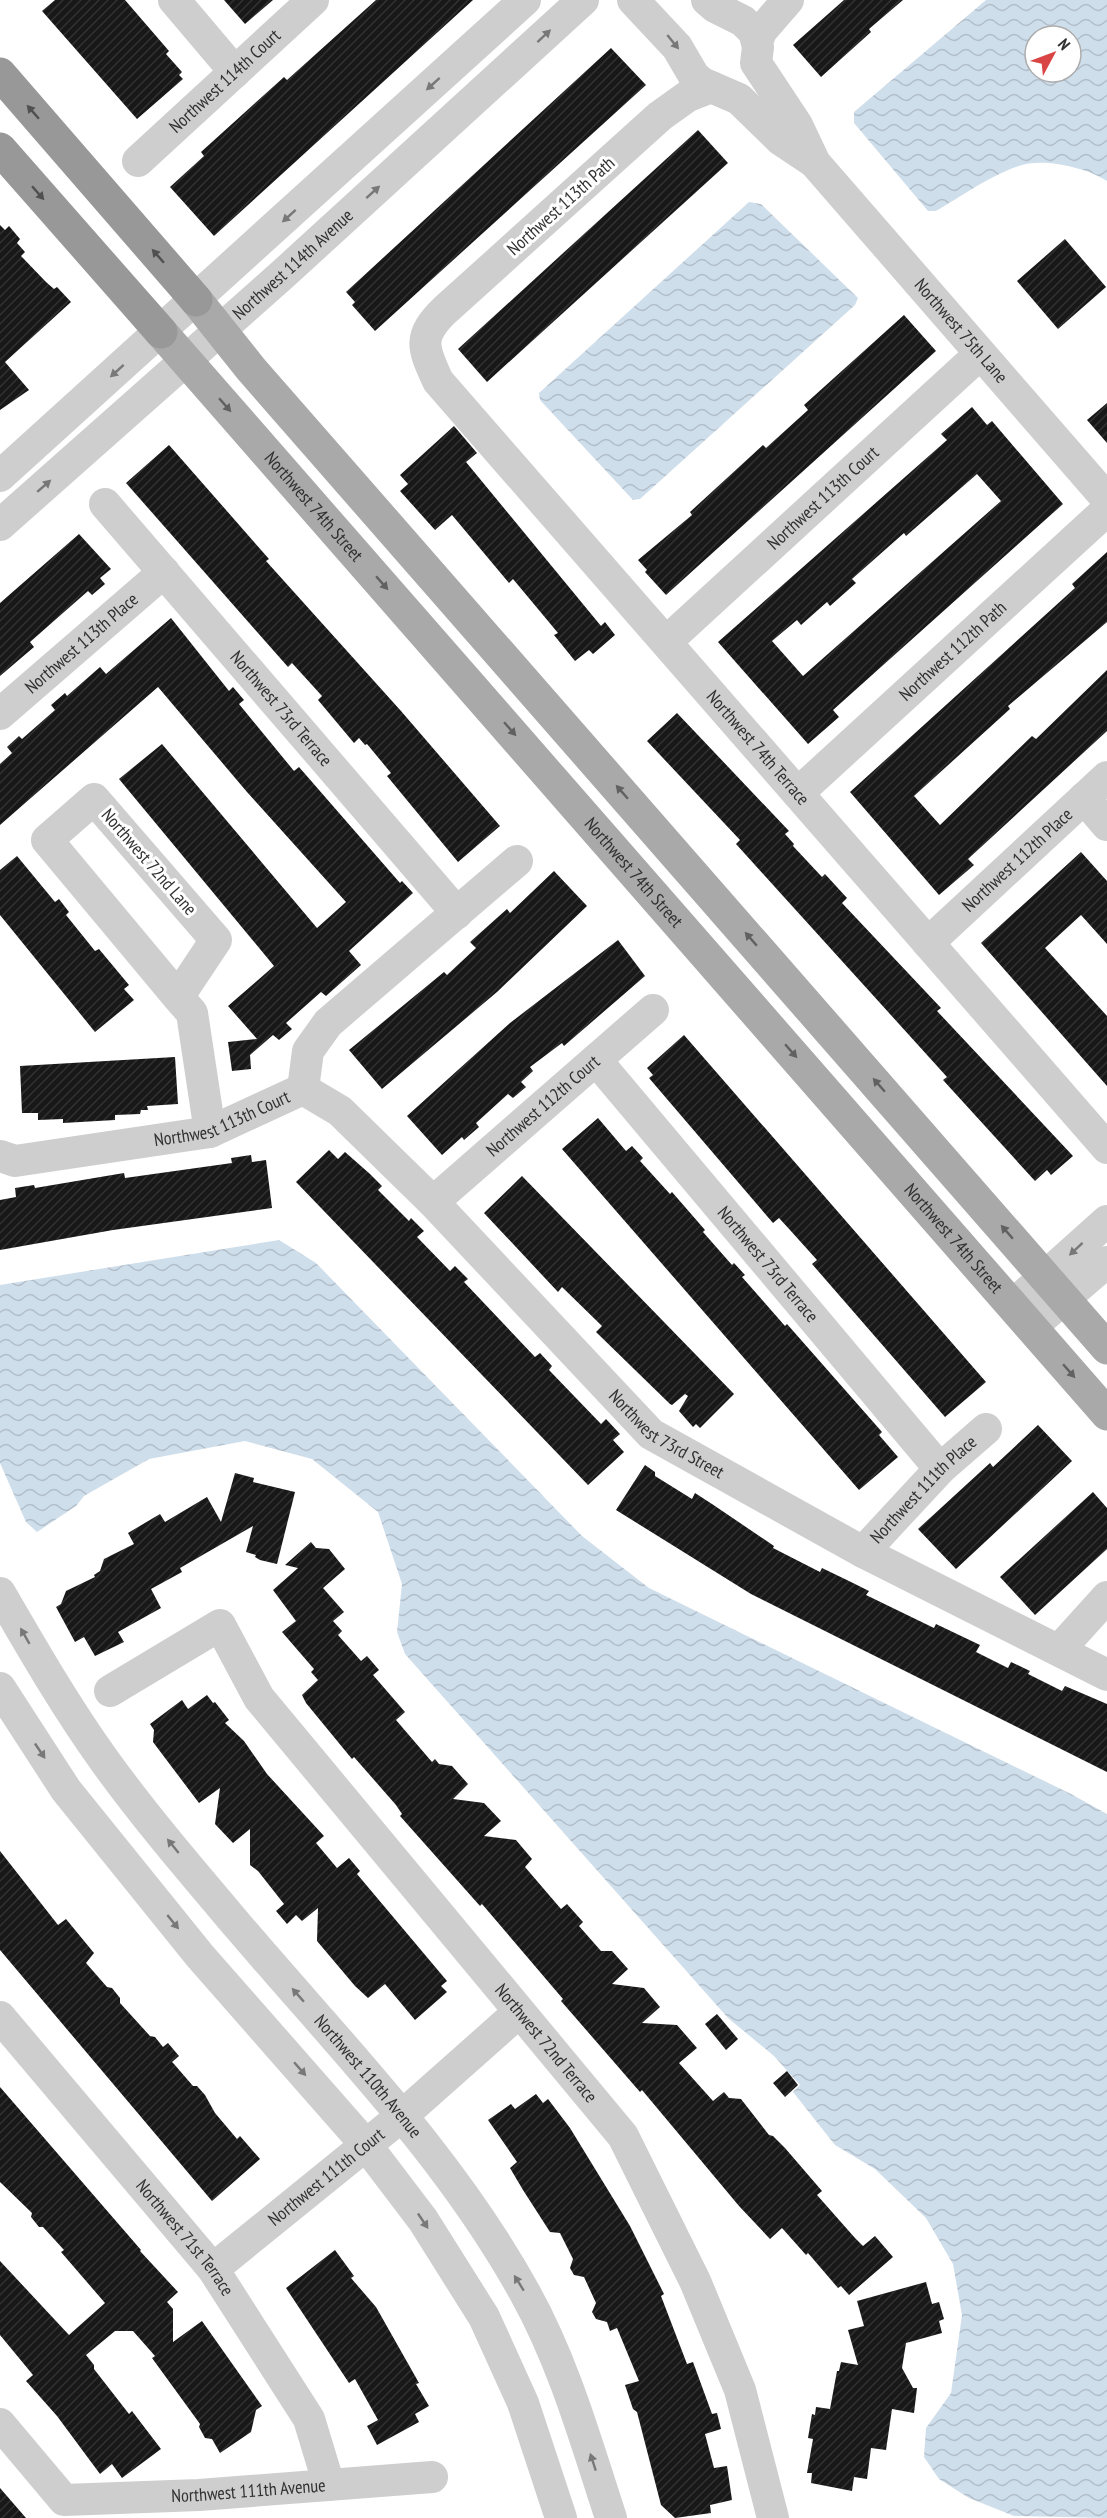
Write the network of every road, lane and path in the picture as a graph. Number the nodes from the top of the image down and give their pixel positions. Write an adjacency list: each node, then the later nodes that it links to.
1 (174, 0): 9 (street)
2 (313, 0): 9 (street, Northwest 114th Court)
3 (525, 0): 15 (street, one-way to 15)
4 (583, 0): 16 (street, Northwest 114th Avenue, one-way to 4)
5 (633, 0): 11 (street, Northwest 75th Lane, one-way to 11)
6 (707, 0): 8 (street, Northwest 75th Lane)
7 (784, 4): 8 (street, Northwest 113th Path)
8 (756, 52): 11 (street, Northwest 113th Path); 14 (street, Northwest 75th Lane)
9 (235, 72): 13 (street, Northwest 114th Court)
10 (0, 74): 15 (highway, one-way to 10)
11 (715, 88): 14 (street, Northwest 75th Lane); 18 (street, Northwest 113th Path)
12 (0, 149): 17 (highway, one-way to 17)
13 (138, 161)
14 (815, 163): 19 (street, Northwest 75th Lane)
15 (196, 300): 16 (main road); 17 (street)
16 (221, 330): 20 (street, Northwest 114th Avenue); 46 (main road, one-way to 16)
17 (161, 332): 20 (main road, Northwest 74th Street); 21 (street, one-way to 21)
18 (424, 339): 27 (street, Northwest 74th Terrace)
19 (980, 354): 22 (street, Northwest 75th Lane); 27 (street, Northwest 113th Court)
20 (187, 361): 25 (street, Northwest 114th Avenue, one-way to 20); 47 (main road, Northwest 74th Street, one-way to 47)
21 (0, 476)
22 (1107, 500)
23 (105, 504): 26 (street, Northwest 73rd Terrace)
24 (1107, 510): 30 (street, Northwest 112th Path)
25 (0, 525)
26 (165, 572): 28 (street, Northwest 113th Place); 34 (street, Northwest 73rd Terrace)
27 (666, 642): 30 (street, Northwest 74th Terrace)
28 (0, 714)
29 (1107, 777): 31 (street, Northwest 112th Place)
30 (798, 793): 35 (street, Northwest 74th Terrace)
31 (1084, 798): 32 (street); 35 (street, Northwest 112th Place)
32 (1107, 825)
33 (517, 861): 34 (street, Northwest 113th Court)
34 (457, 913): 39 (street, Northwest 113th Court)
35 (928, 943): 41 (street, Northwest 74th Terrace)
36 (178, 997): 36 (street, Northwest 72nd Lane); 40 (street, Northwest 72nd Lane)
37 (653, 1010): 38 (street, Northwest 112th Court)
38 (596, 1060): 43 (street, Northwest 112th Court); 51 (street, Northwest 73rd Terrace)
39 (303, 1089): 40 (street, Northwest 113th Court); 43 (street, Northwest 73rd Street)
40 (210, 1132): 42 (street, Northwest 113th Court)
41 (1107, 1149)
42 (0, 1156)
43 (433, 1202): 52 (street, Northwest 73rd Street)
44 (1107, 1221): 46 (street, one-way to 46)
45 (1107, 1262): 46 (street)
46 (1055, 1288): 47 (street); 48 (main road)
47 (1022, 1316): 49 (main road, Northwest 74th Street, one-way to 49)
48 (1107, 1348)
49 (1107, 1414)
50 (986, 1429): 51 (street, Northwest 111th Place)
51 (940, 1469): 52 (street, Northwest 111th Place)
52 (863, 1552): 55 (street, Northwest 73rd Street)
53 (0, 1593): 61 (street, Northwest 110th Avenue, one-way to 53)
54 (1107, 1597): 55 (street)
55 (1060, 1649): 56 (street, Northwest 73rd Street)
56 (1107, 1675)
57 (110, 1691): 59 (street, Northwest 72nd Terrace)
58 (4, 1695): 62 (street, one-way to 62)
59 (519, 2012): 61 (street, Northwest 111th Court); 69 (street, Northwest 72nd Terrace)
60 (0, 2017): 63 (street, Northwest 71st Terrace)
61 (403, 2115): 62 (street, Northwest 111th Court); 68 (street, Northwest 110th Avenue, one-way to 61)
62 (366, 2145): 63 (street, Northwest 111th Court); 67 (street, one-way to 67)
63 (213, 2269): 66 (street, Northwest 71st Terrace)
64 (0, 2424): 66 (street, Northwest 111th Avenue)
65 (432, 2477): 66 (street, Northwest 111th Avenue)
66 (329, 2485)
67 (561, 2518)
68 (611, 2518)
69 (773, 2518)

